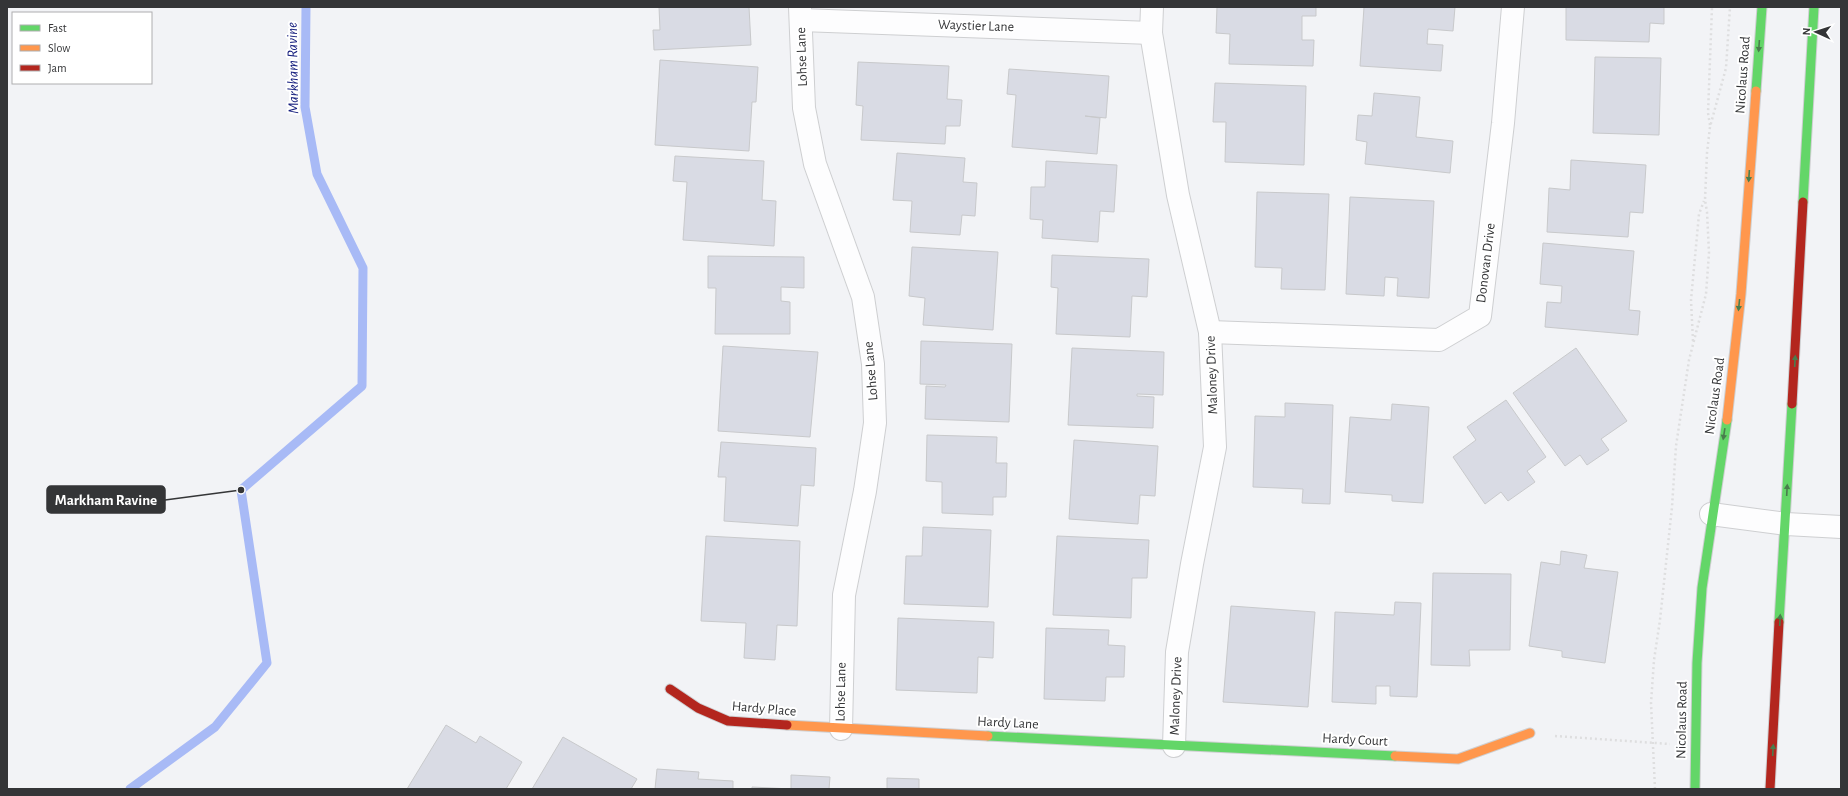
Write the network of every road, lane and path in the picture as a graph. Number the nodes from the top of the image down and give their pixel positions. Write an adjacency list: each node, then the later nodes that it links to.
1 (1152, 7): 8 (street, Maloney Drive)
2 (1513, 7): 11 (street, Donovan Drive)
3 (1712, 7): 9 (path)
4 (1730, 7): 9 (path)
5 (1762, 7): 13 (main road, Nicolaus Road, one-way to 13)
6 (1814, 7): 14 (main road, one-way to 6)
7 (800, 13): 8 (street, Waystier Lane); 17 (street, Lohse Lane)
8 (1151, 33): 11 (street, Maloney Drive)
9 (1710, 127): 10 (path)
10 (1704, 200): 12 (path); 12 (path)
11 (1210, 332): 20 (street, Maloney Drive)
12 (1693, 341): 19 (path)
13 (1711, 514): 14 (street); 21 (main road, Nicolaus Road)
14 (1786, 524): 15 (street); 24 (main road, one-way to 14)
15 (1841, 527)
16 (670, 689): 17 (main road, Hardy Place)
17 (841, 729): 20 (main road, Hardy Lane)
18 (1530, 733): 19 (path); 20 (main road, Hardy Court)
19 (1652, 743): 21 (path); 22 (path)
20 (1174, 746)
21 (1696, 746): 23 (main road, Nicolaus Road)
22 (1655, 789)
23 (1695, 789)
24 (1770, 789)

